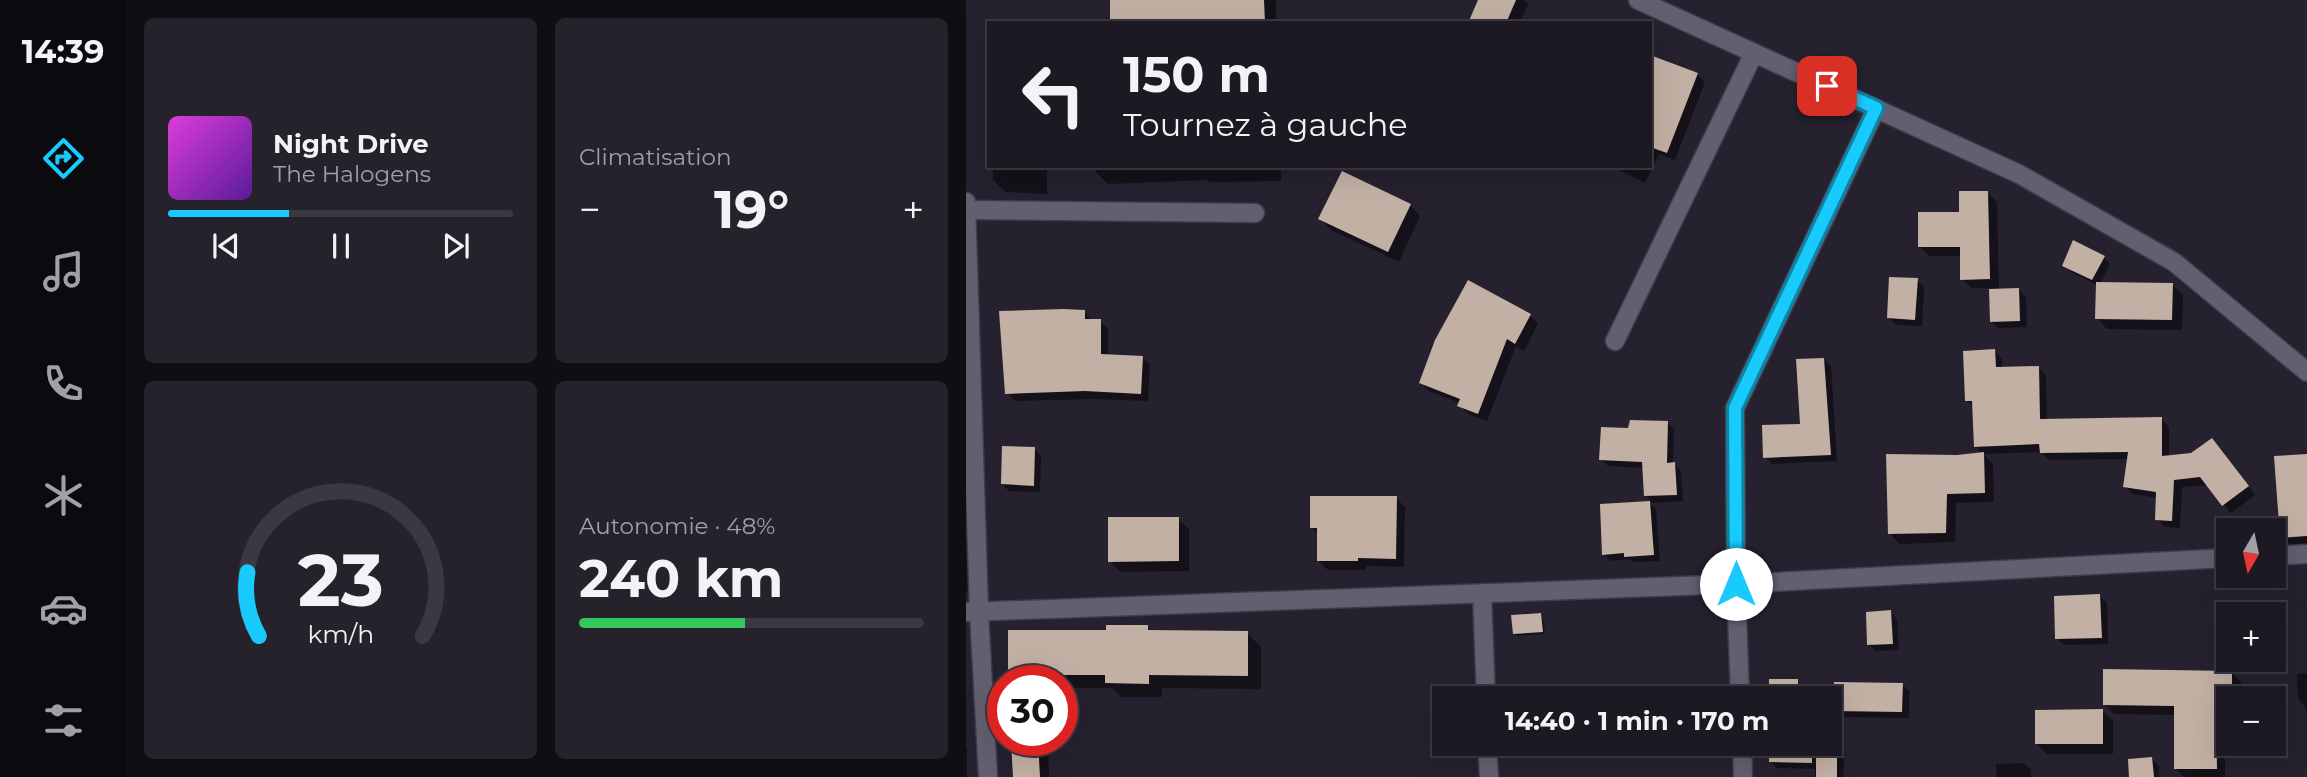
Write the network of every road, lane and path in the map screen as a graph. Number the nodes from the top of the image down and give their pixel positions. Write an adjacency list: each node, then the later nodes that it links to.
1 (1638, 0): 2 (street)
2 (1754, 53): 3 (street); 7 (street)
3 (1876, 108): 8 (street); 12 (street)
4 (966, 202): 5 (street)
5 (966, 210): 6 (street); 14 (street)
6 (1255, 213)
7 (1615, 341)
8 (2307, 372)
9 (2307, 554): 10 (street)
10 (2286, 555)
11 (2216, 559): 12 (street)
12 (1736, 584): 13 (street); 16 (street)
13 (1482, 593): 14 (street); 15 (street)
14 (973, 612): 19 (street)
15 (1486, 686)
16 (1740, 686)
17 (1488, 756): 20 (street)
18 (1743, 756): 21 (street)
19 (988, 777)
20 (1489, 777)
21 (1744, 777)

